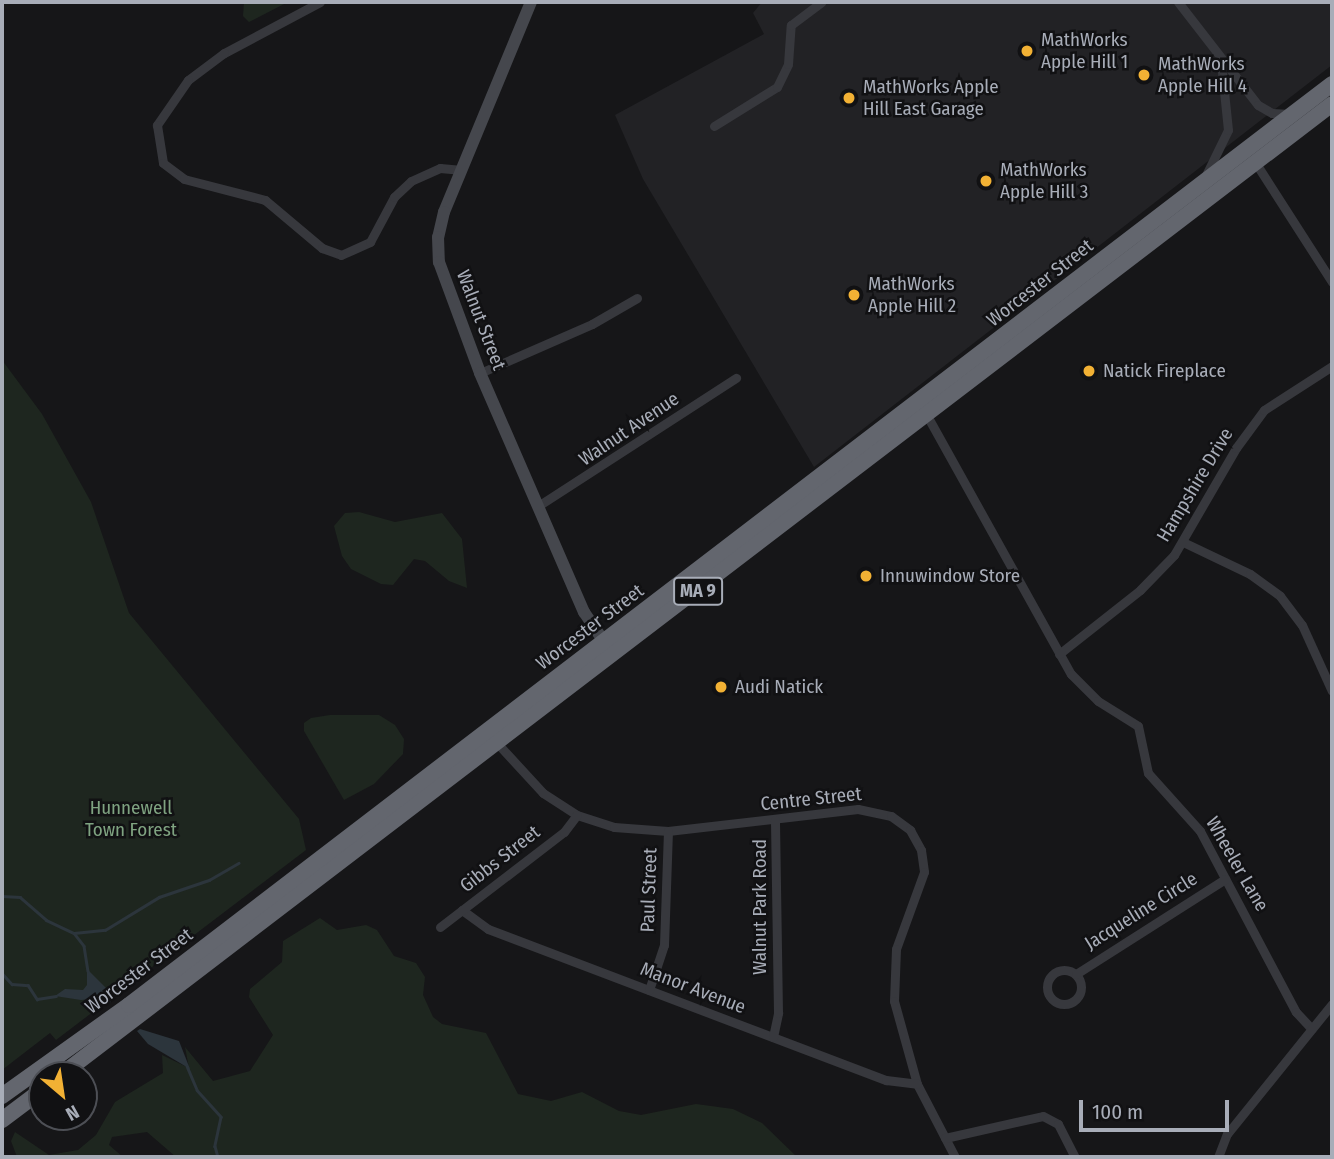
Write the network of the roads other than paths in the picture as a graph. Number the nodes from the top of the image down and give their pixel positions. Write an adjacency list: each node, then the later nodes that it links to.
1 (320, 2): 11 (street)
2 (531, 2): 11 (street, Walnut Street)
3 (821, 2): 9 (street)
4 (1178, 2): 5 (street)
5 (1219, 57): 8 (street); 12 (street)
6 (1332, 84): 8 (highway, Worcester Street / MA 9)
7 (1332, 104): 10 (highway, Worcester Street / MA 9)
8 (1295, 113): 12 (highway, Worcester Street / MA 9)
9 (713, 126)
10 (1255, 162): 13 (street); 18 (highway, Worcester Street / MA 9)
11 (462, 170): 16 (street, Walnut Street)
12 (1191, 192): 21 (highway, Worcester Street / MA 9)
13 (1332, 282)
14 (637, 298): 16 (street)
15 (1332, 366): 20 (street, Hampshire Drive)
16 (480, 373): 19 (street, Walnut Street)
17 (737, 378): 19 (street, Walnut Avenue)
18 (925, 412): 22 (street, Wheeler Lane); 24 (highway, Worcester Street / MA 9)
19 (538, 506): 21 (street, Walnut Street)
20 (1184, 542): 22 (street, Hampshire Drive); 23 (street)
21 (604, 642): 38 (highway, Worcester Street / MA 9)
22 (1059, 654): 28 (street, Wheeler Lane)
23 (1332, 691)
24 (498, 743): 25 (street, Centre Street); 36 (highway, Worcester Street / MA 9)
25 (577, 814): 27 (street, Centre Street); 29 (street, Gibbs Street)
26 (775, 820): 27 (street, Centre Street); 35 (street, Walnut Park Road); 37 (street, Centre Street)
27 (668, 831): 32 (street, Paul Street)
28 (1225, 878): 31 (street, Jacqueline Circle); 34 (street, Wheeler Lane)
29 (462, 910): 30 (street, Gibbs Street); 32 (street, Manor Avenue)
30 (440, 927)
31 (1076, 974)
32 (649, 990): 35 (street, Manor Avenue)
33 (1332, 1003): 34 (street)
34 (1312, 1029): 44 (street)
35 (773, 1037): 37 (street, Manor Avenue)
36 (79, 1061)
37 (917, 1084): 41 (street, Centre Street)
38 (2, 1096)
39 (28, 1100): 40 (highway)
40 (2, 1120)
41 (945, 1138): 42 (street, Centre Street); 43 (street)
42 (955, 1157)
43 (1075, 1157)
44 (1218, 1157)

